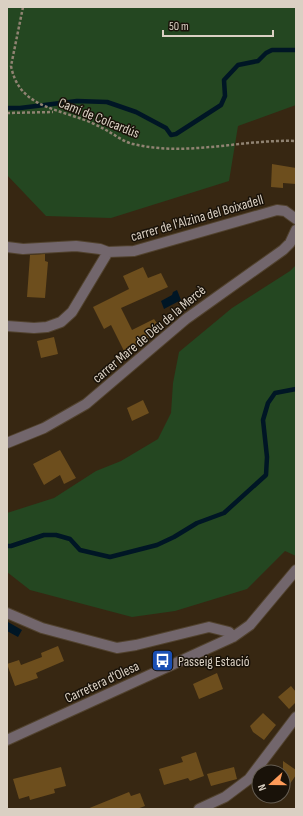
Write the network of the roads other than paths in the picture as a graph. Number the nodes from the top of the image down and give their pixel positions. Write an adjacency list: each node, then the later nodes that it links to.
1 (296, 221): 4 (street, carrer de l'Alzina del Boixadell)
2 (296, 230): 6 (street, carrer Mare de Déu de la Mercè)
3 (7, 247): 4 (street, carrer de l'Alzina del Boixadell)
4 (108, 252): 5 (street)
5 (7, 326)
6 (7, 443)
7 (296, 570): 9 (street, Carretera d'Olesa)
8 (7, 614): 9 (street)
9 (233, 637): 11 (street, Carretera d'Olesa)
10 (296, 717): 12 (street)
11 (7, 740)
12 (199, 809)

